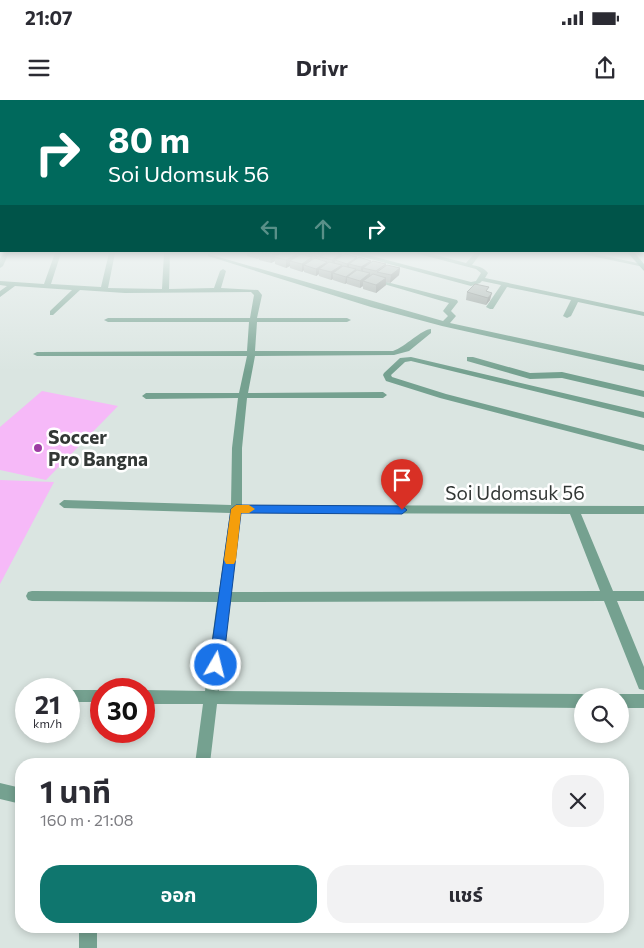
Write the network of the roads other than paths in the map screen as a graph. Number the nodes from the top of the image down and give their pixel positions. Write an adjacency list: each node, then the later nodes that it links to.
1 (73, 293): 9 (street)
2 (257, 293): 14 (street)
3 (331, 293): 15 (street)
4 (419, 293): 15 (street)
5 (500, 293): 8 (street)
6 (540, 293): 7 (street)
7 (575, 300): 10 (street); 11 (street)
8 (490, 307)
9 (53, 313)
10 (644, 314)
11 (567, 316)
12 (108, 320): 14 (street)
13 (347, 320): 14 (street)
14 (253, 321): 18 (street)
15 (445, 324): 20 (street)
16 (428, 330): 18 (street)
17 (37, 354): 18 (street)
18 (251, 354): 22 (street)
19 (470, 360): 21 (street)
20 (644, 368)
21 (644, 394)
22 (243, 395): 23 (street); 24 (street); 28 (street)
23 (383, 395)
24 (146, 396)
25 (644, 415): 26 (street)
26 (644, 448)
27 (64, 504): 28 (street, Soi Udomsuk 56)
28 (236, 509): 29 (street, Soi Udomsuk 56); 34 (street)
29 (574, 510): 30 (street, Soi Udomsuk 56); 32 (street)
30 (644, 510)
31 (32, 596): 34 (street)
32 (607, 596): 33 (street); 34 (street); 35 (street)
33 (644, 596)
34 (225, 597): 37 (street)
35 (644, 684)
36 (155, 697): 37 (street)
37 (211, 698): 38 (street); 41 (street)
38 (574, 701)
39 (629, 701): 40 (street)
40 (644, 701)
41 (203, 758)
42 (0, 791): 43 (street)
43 (15, 795)
44 (88, 933): 45 (street)
45 (88, 948)

